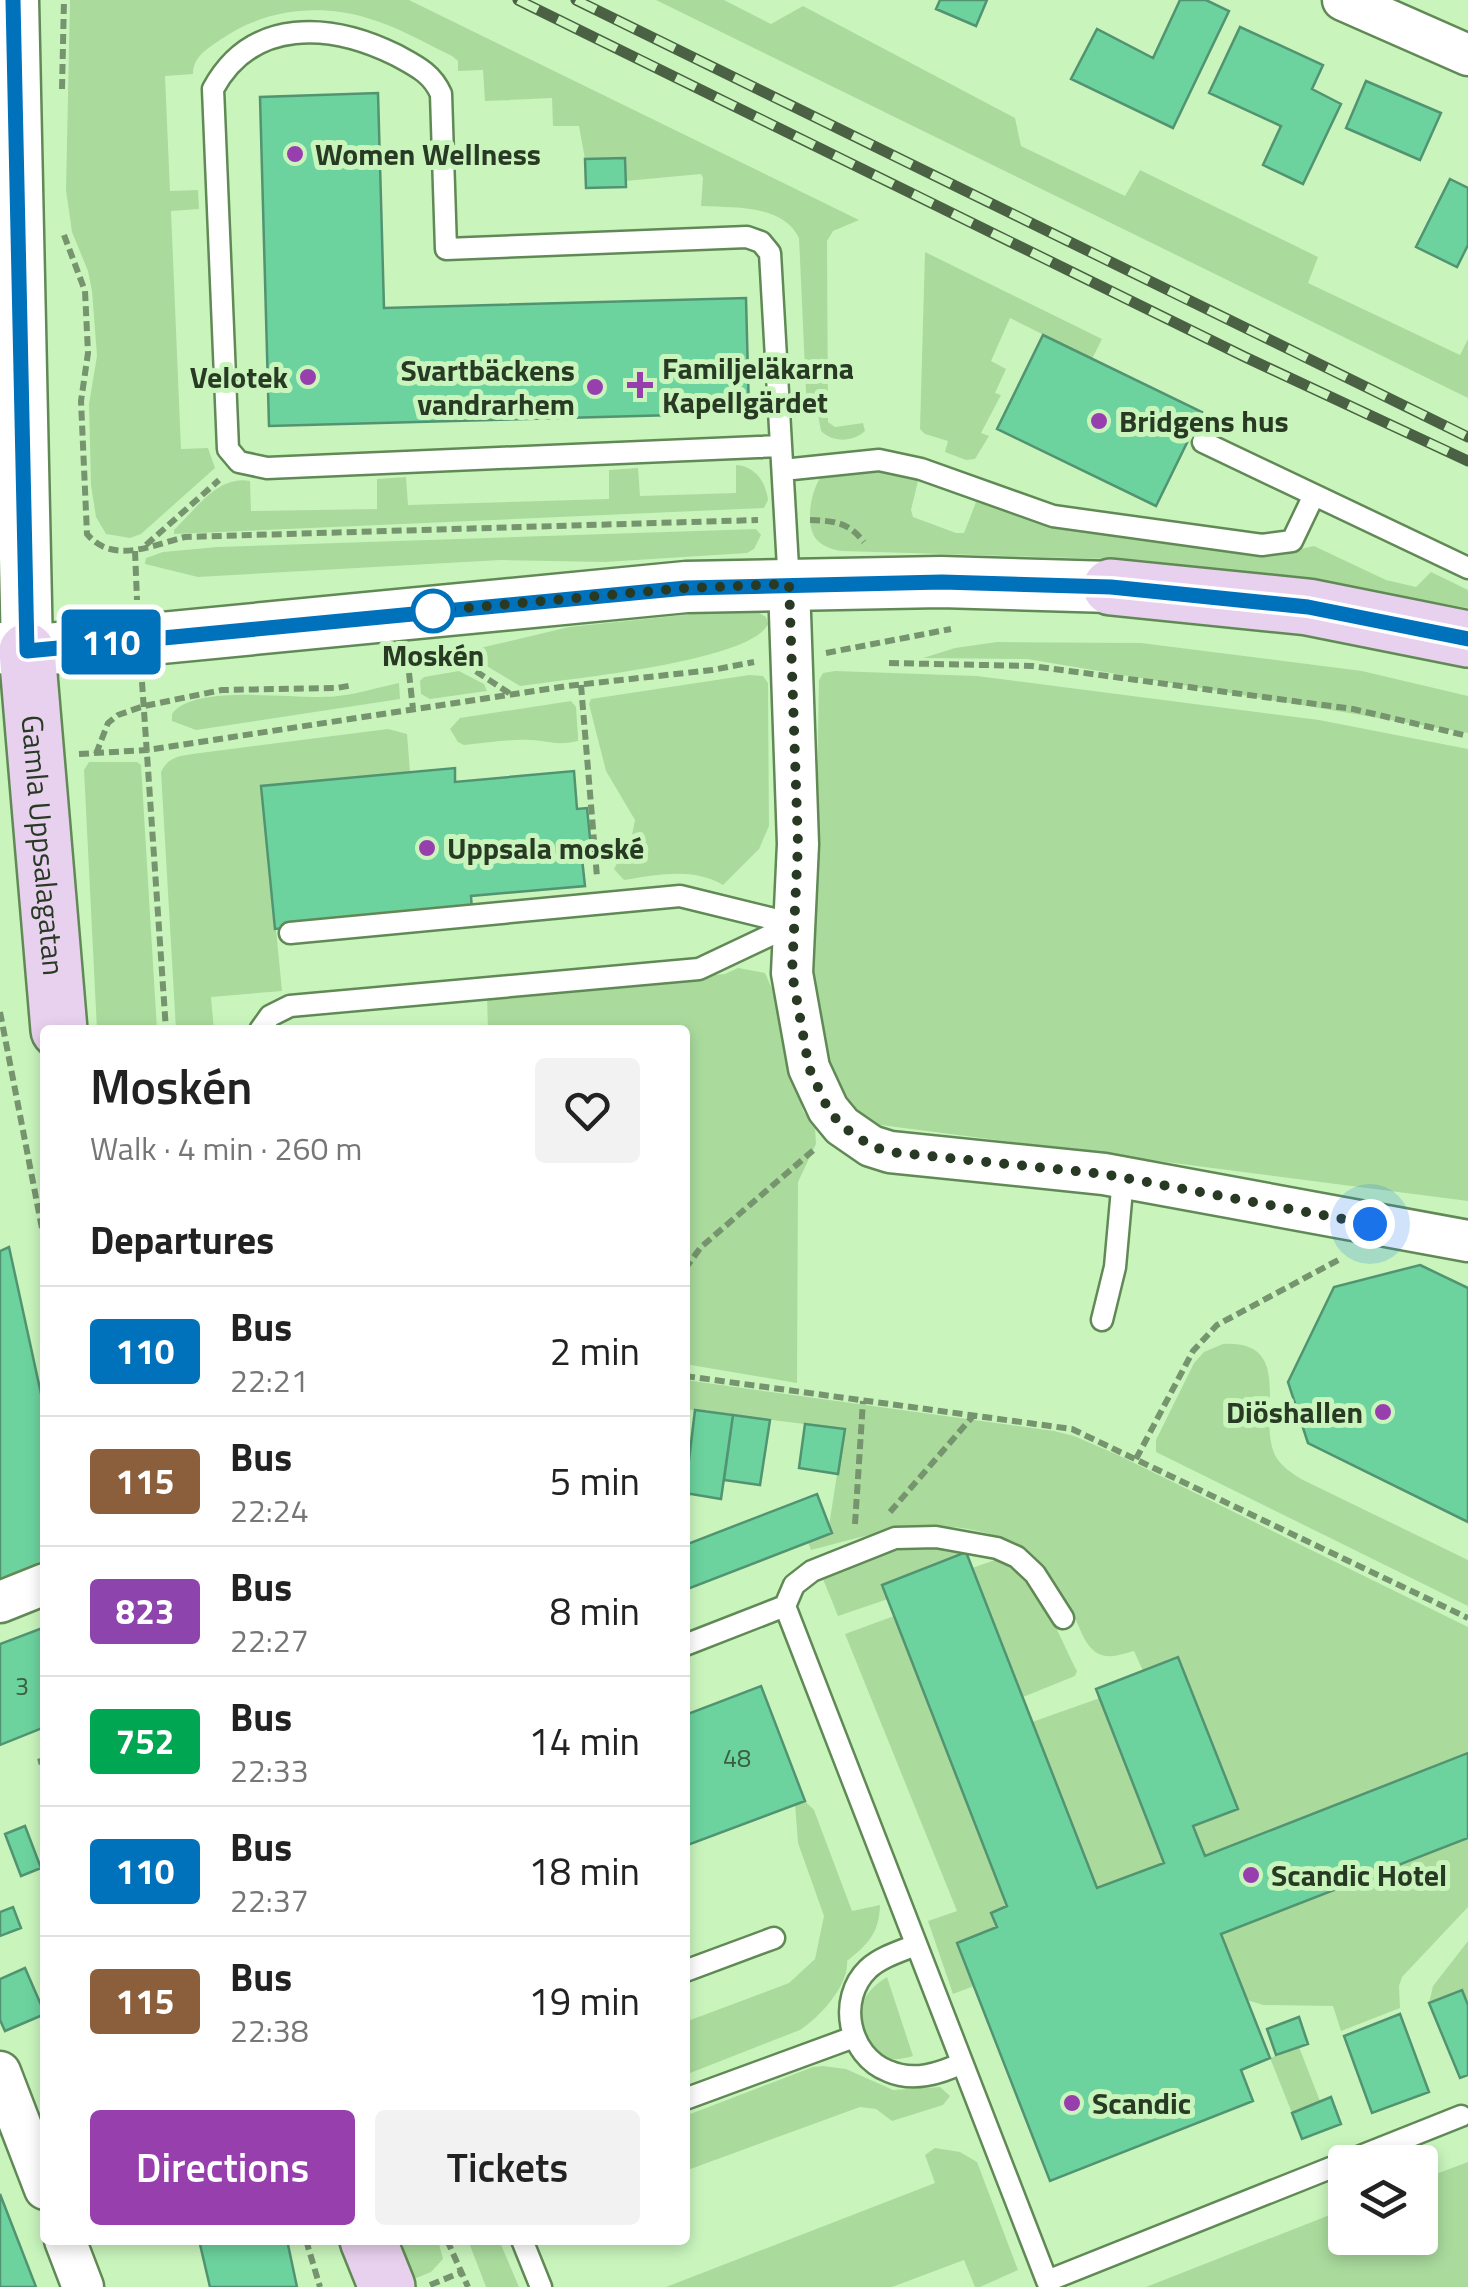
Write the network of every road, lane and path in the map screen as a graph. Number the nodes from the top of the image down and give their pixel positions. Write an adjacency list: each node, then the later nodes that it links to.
1 (13, 0): 20 (street, Gamla Uppsalagatan)
2 (64, 0): 5 (path)
3 (1343, 0): 4 (street)
4 (1468, 56)
5 (62, 94)
6 (62, 226): 15 (path)
7 (1202, 442): 11 (lane)
8 (781, 446): 9 (lane); 9 (lane); 10 (lane)
9 (239, 462): 15 (path)
10 (782, 470): 11 (lane); 17 (lane)
11 (1314, 495): 16 (lane)
12 (772, 519): 15 (path)
13 (798, 520): 14 (path)
14 (865, 543)
15 (146, 546)
16 (1468, 568)
17 (789, 584): 18 (street); 20 (street); 32 (street)
18 (1111, 587): 19 (main road)
19 (1468, 639)
20 (14, 649): 35 (main road, Gamla Uppsalagatan)
21 (889, 663): 28 (path)
22 (449, 665): 26 (path)
23 (409, 673): 27 (path)
24 (353, 685): 30 (path)
25 (581, 685): 31 (path)
26 (512, 694)
27 (413, 710)
28 (1468, 736)
29 (147, 750): 36 (path)
30 (96, 754)
31 (599, 904): 32 (lane); 33 (lane)
32 (794, 924): 37 (lane); 38 (street)
33 (290, 934)
34 (0, 1012): 40 (path)
35 (58, 1025)
36 (166, 1025)
37 (264, 1025)
38 (842, 1126): 39 (street); 43 (path)
39 (1123, 1178): 41 (street); 44 (lane)
40 (40, 1218)
41 (1406, 1231): 42 (street); 48 (path)
42 (1468, 1241)
43 (690, 1263)
44 (1102, 1320)
45 (690, 1377): 46 (path)
46 (864, 1401): 47 (path); 49 (path)
47 (972, 1416): 48 (path); 49 (path)
48 (1136, 1458): 54 (path)
49 (853, 1555): 52 (lane); 53 (lane)
50 (40, 1586): 51 (street)
51 (0, 1602)
52 (785, 1606): 55 (lane); 57 (lane)
53 (1064, 1618)
54 (1468, 1618)
55 (690, 1643)
56 (774, 1938): 58 (lane)
57 (916, 1945): 59 (lane); 60 (lane)
58 (690, 1969)
59 (854, 2036): 60 (lane); 62 (lane)
60 (962, 2064): 63 (lane)
61 (0, 2072): 64 (street)
62 (690, 2097)
63 (1461, 2116)
64 (40, 2175)
65 (67, 2245): 72 (street)
66 (307, 2245): 73 (path)
67 (340, 2245): 74 (main road)
68 (370, 2245): 75 (main road)
69 (449, 2245): 71 (path)
70 (524, 2245): 78 (lane)
71 (462, 2272): 76 (path); 77 (path)
72 (83, 2287)
73 (320, 2287)
74 (355, 2287)
75 (386, 2287)
76 (426, 2287)
77 (468, 2287)
78 (541, 2287)

